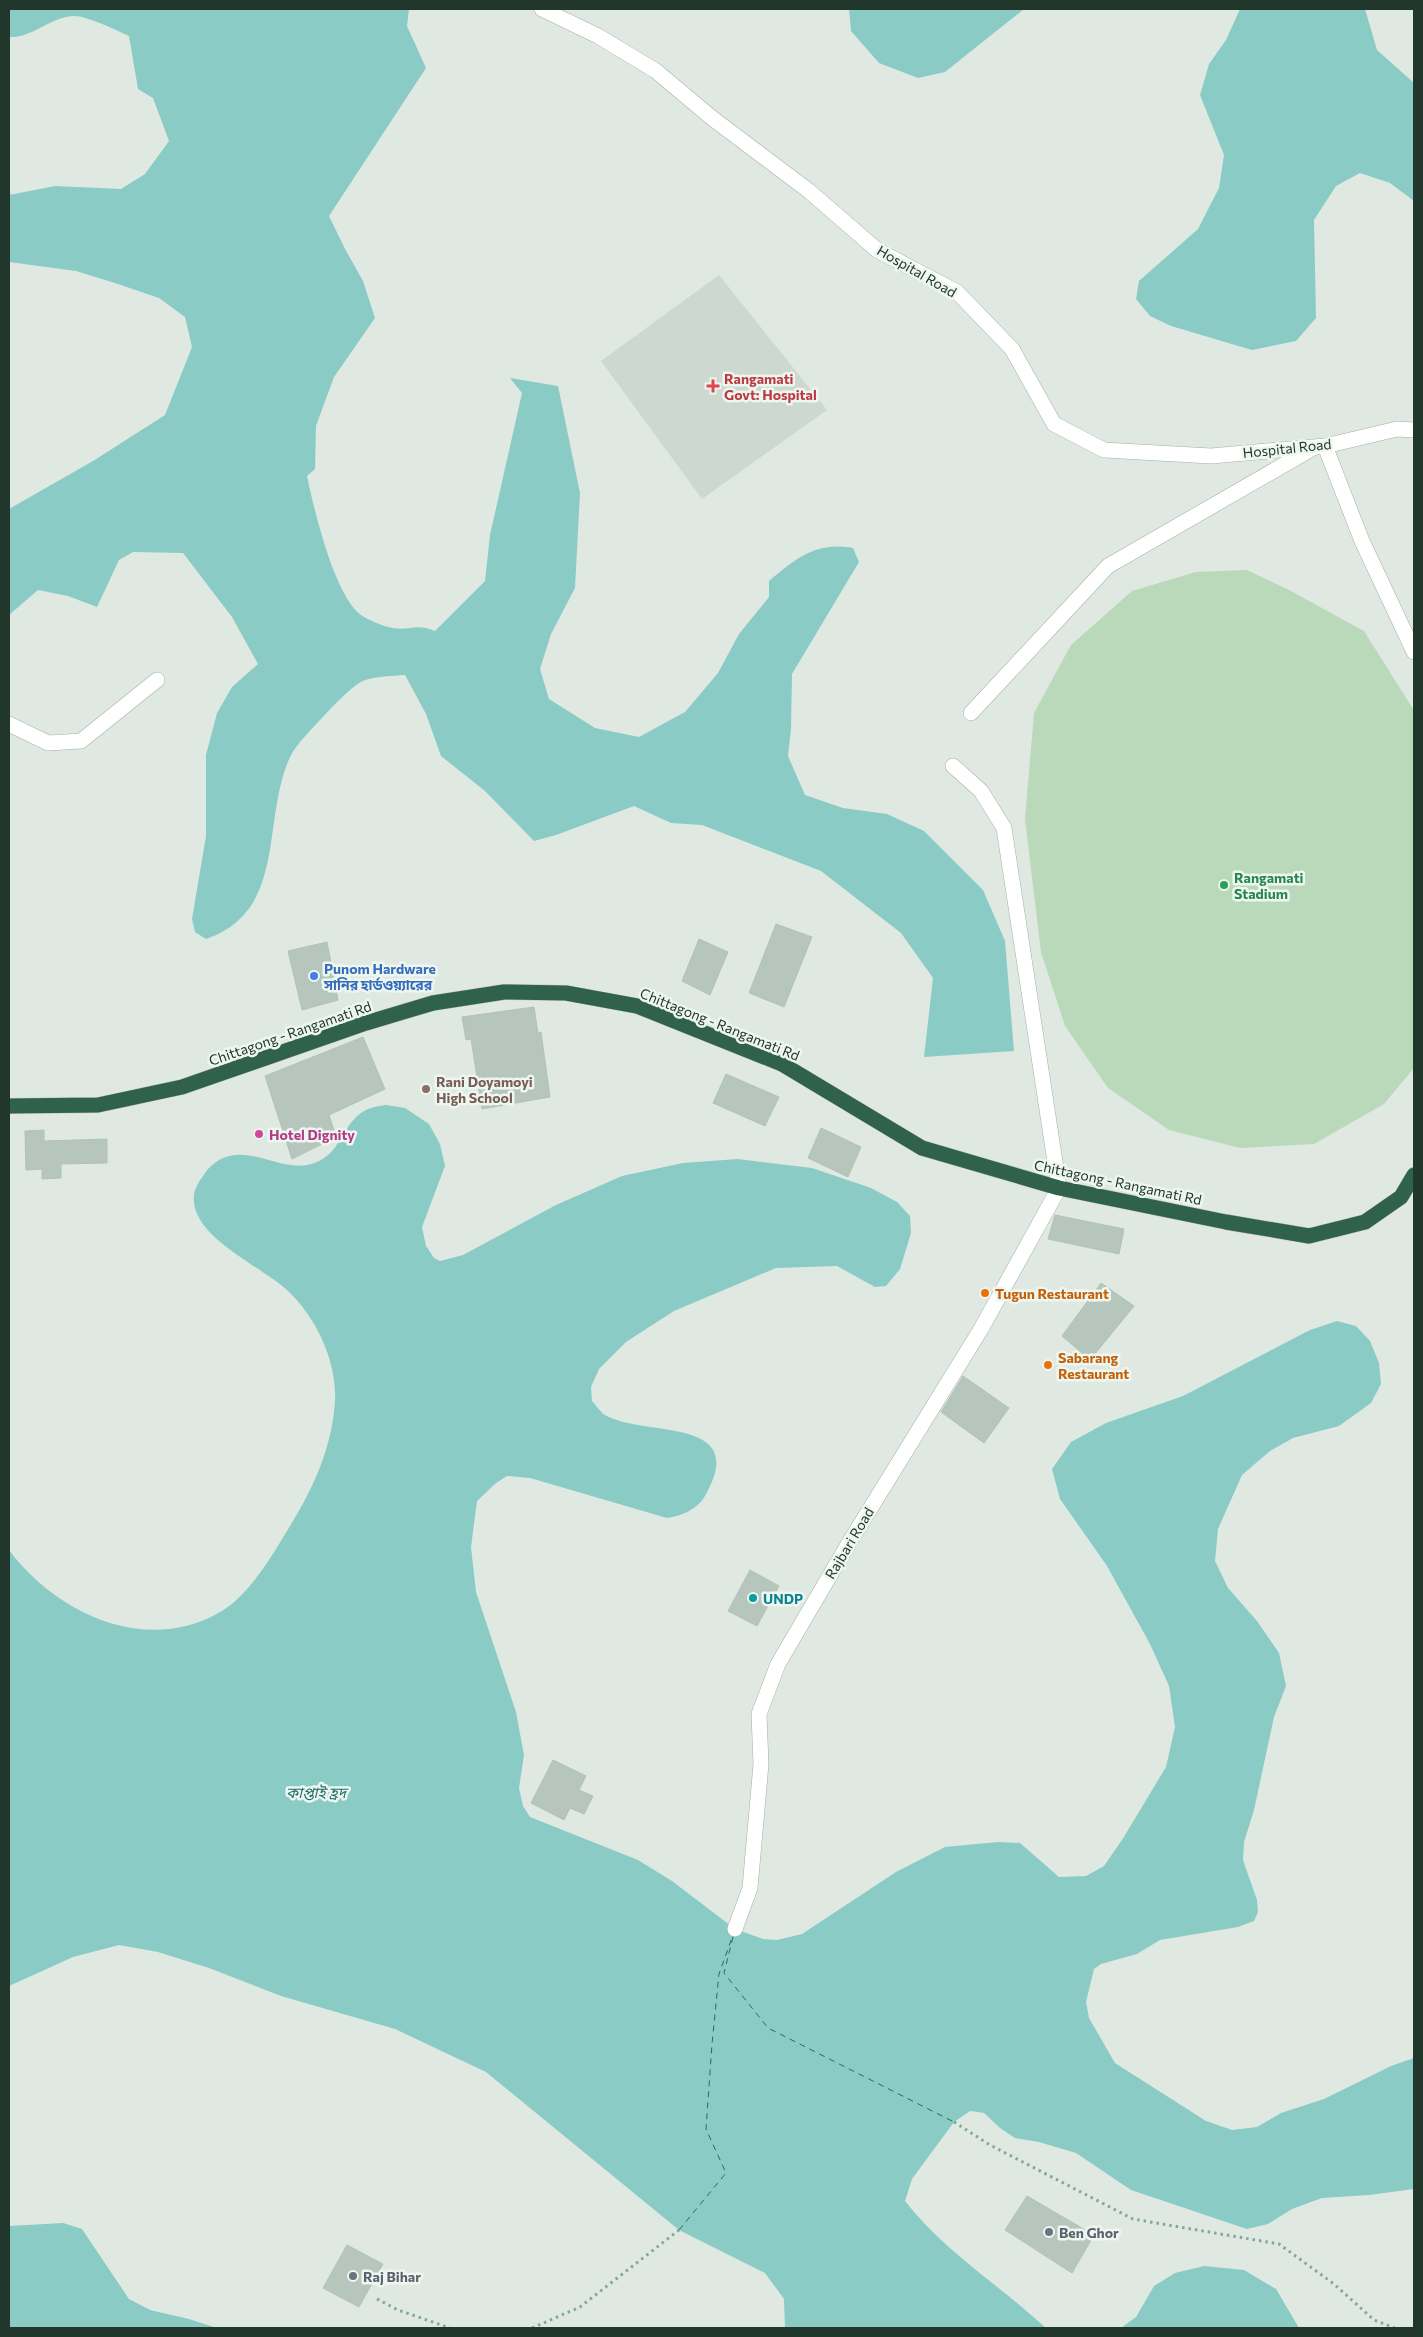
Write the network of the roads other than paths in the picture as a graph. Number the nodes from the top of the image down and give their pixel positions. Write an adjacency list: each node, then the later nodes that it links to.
1 (542, 9): 3 (street, Hospital Road)
2 (1414, 430): 3 (street, Hospital Road)
3 (1321, 446): 4 (street); 6 (street)
4 (1414, 652)
5 (157, 680): 7 (street)
6 (971, 713)
7 (9, 724)
8 (953, 766): 11 (street)
9 (9, 1106): 11 (highway, Chittagong - Rangamati Rd)
10 (1414, 1175): 11 (highway, Chittagong - Rangamati Rd)
11 (1059, 1188): 12 (street, Rajbari Road)
12 (735, 1929)

